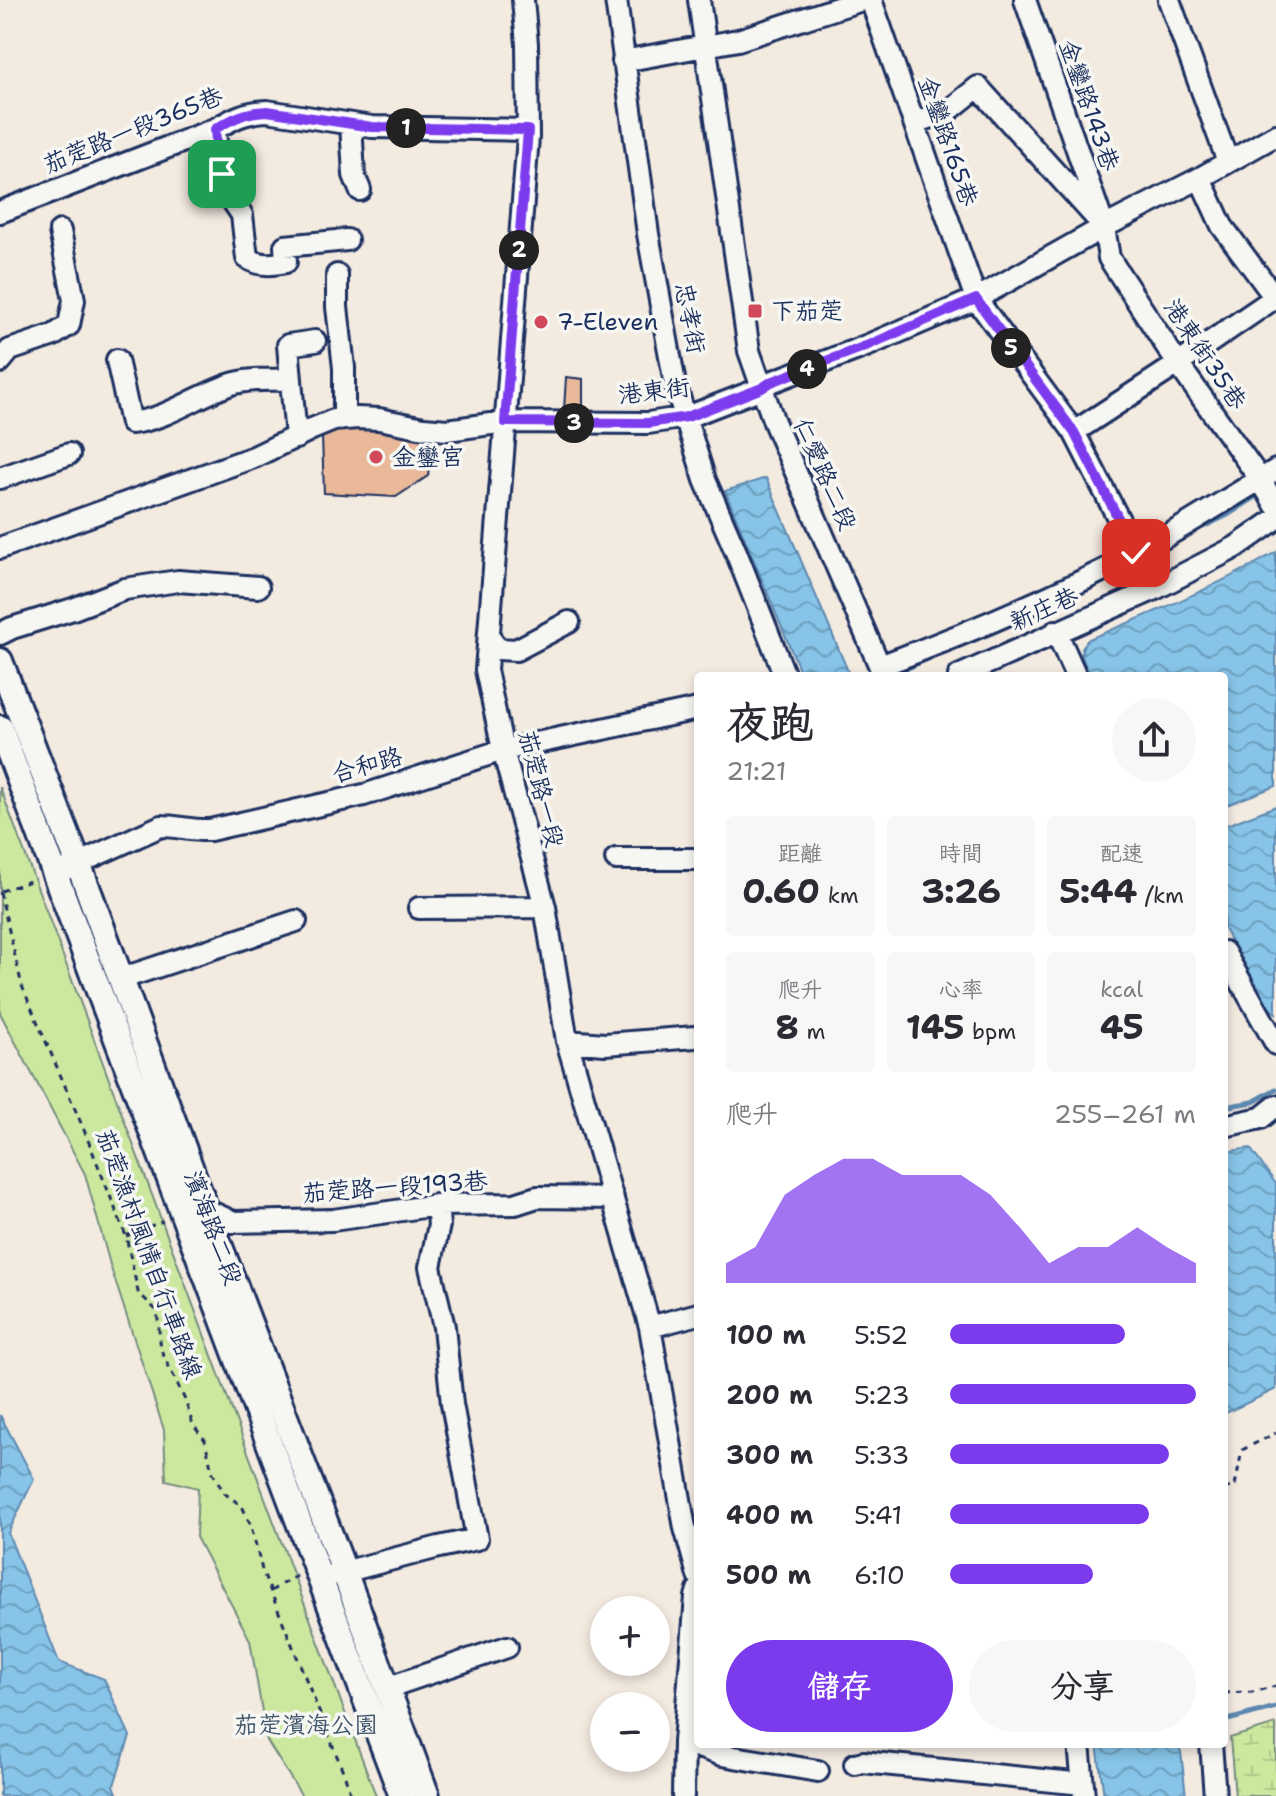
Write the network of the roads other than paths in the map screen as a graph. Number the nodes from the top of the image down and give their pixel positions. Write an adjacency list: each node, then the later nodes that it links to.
1 (523, 0): 13 (street, 茄萣路一段)
2 (616, 0): 9 (street, 忠孝街)
3 (699, 0): 8 (street, 仁愛路二段)
4 (862, 0): 8 (street)
5 (871, 0): 10 (street, 金鑾路165巷)
6 (1025, 0): 19 (street, 金鑾路143巷)
7 (1169, 0): 15 (street)
8 (706, 47): 9 (street); 30 (street, 仁愛路二段)
9 (623, 61): 31 (street, 忠孝街)
10 (914, 123): 19 (street); 24 (street, 金鑾路165巷)
11 (351, 124): 12 (street, 茄萣路一段365巷); 13 (street, 茄萣路一段365巷); 17 (street)
12 (215, 129): 18 (street, 茄萣路一段365巷); 21 (street)
13 (528, 130): 33 (street, 茄萣路一段)
14 (1276, 135): 15 (street, 港東街)
15 (1228, 162): 16 (street, 港東街)
16 (1200, 178): 19 (street, 港東街); 23 (street)
17 (360, 190)
18 (0, 212)
19 (1104, 227): 24 (street, 港東街); 28 (street, 港東街35巷)
20 (60, 231): 27 (street)
21 (347, 240)
22 (337, 275): 32 (street)
23 (1276, 298): 28 (street)
24 (976, 299): 30 (street, 港東街); 34 (street, 金鑾路165巷)
25 (315, 341): 29 (street)
26 (117, 360): 29 (street)
27 (0, 362)
28 (1178, 364): 34 (street); 37 (street, 港東街35巷)
29 (291, 380): 35 (street)
30 (762, 388): 31 (street, 港東街); 50 (street, 仁愛路二段)
31 (687, 417): 33 (street, 港東街); 49 (street, 忠孝街)
32 (344, 419): 33 (street, 港東街); 35 (street, 港東街)
33 (505, 422): 47 (street, 茄萣路一段)
34 (1074, 432): 42 (street, 金鑾路165巷)
35 (296, 438): 41 (street, 港東街)
36 (69, 454): 38 (street)
37 (1268, 474): 39 (street, 港東街35巷); 42 (street)
38 (0, 478)
39 (1276, 506)
40 (1276, 519): 45 (street, 新庄巷)
41 (0, 548)
42 (1136, 553): 50 (street)
43 (258, 587): 46 (street)
44 (569, 622): 47 (street)
45 (1056, 631): 51 (street, 新庄巷); 52 (street)
46 (0, 634)
47 (489, 637): 55 (street, 茄萣路一段)
48 (0, 661): 58 (main road, 濱海路二段)
49 (783, 672)
50 (882, 672)
51 (968, 672)
52 (1074, 672)
53 (694, 710): 55 (street, 合和路)
54 (0, 728): 59 (main road, 濱海路二段)
55 (503, 750): 58 (street, 合和路); 60 (street, 茄萣路一段)
56 (616, 859): 57 (street)
57 (694, 859)
58 (78, 865): 59 (street, 合和路); 64 (main road, 濱海路二段)
59 (54, 873): 72 (main road, 濱海路二段)
60 (545, 907): 61 (street); 66 (street, 茄萣路一段)
61 (419, 908)
62 (296, 921): 64 (street)
63 (1228, 959): 67 (street)
64 (120, 979): 72 (main road, 濱海路二段)
65 (694, 1037): 66 (street)
66 (567, 1041): 70 (street, 茄萣路一段)
67 (1276, 1044)
68 (1276, 1106): 69 (street)
69 (1228, 1125)
70 (613, 1198): 71 (street, 茄萣路一段193巷); 74 (street, 茄萣路一段)
71 (437, 1205): 72 (street, 茄萣路一段193巷); 77 (street)
72 (190, 1214): 77 (main road, 濱海路二段); 78 (main road, 濱海路二段)
73 (694, 1315): 74 (street)
74 (650, 1327): 75 (street, 茄萣路一段)
75 (690, 1509): 76 (street, 茄萣路一段)
76 (694, 1542)
77 (344, 1571): 78 (street); 81 (main road, 濱海路二段)
78 (318, 1574): 90 (main road, 濱海路二段)
79 (694, 1621): 82 (street)
80 (507, 1647): 81 (street)
81 (386, 1688): 91 (main road, 濱海路二段)
82 (684, 1742): 83 (street); 92 (street)
83 (694, 1745)
84 (702, 1748): 88 (street)
85 (1079, 1748): 89 (street)
86 (1211, 1748): 93 (street)
87 (855, 1764): 89 (street)
88 (818, 1771)
89 (1083, 1790)
90 (402, 1796)
91 (427, 1796)
92 (683, 1796)
93 (1215, 1796)

